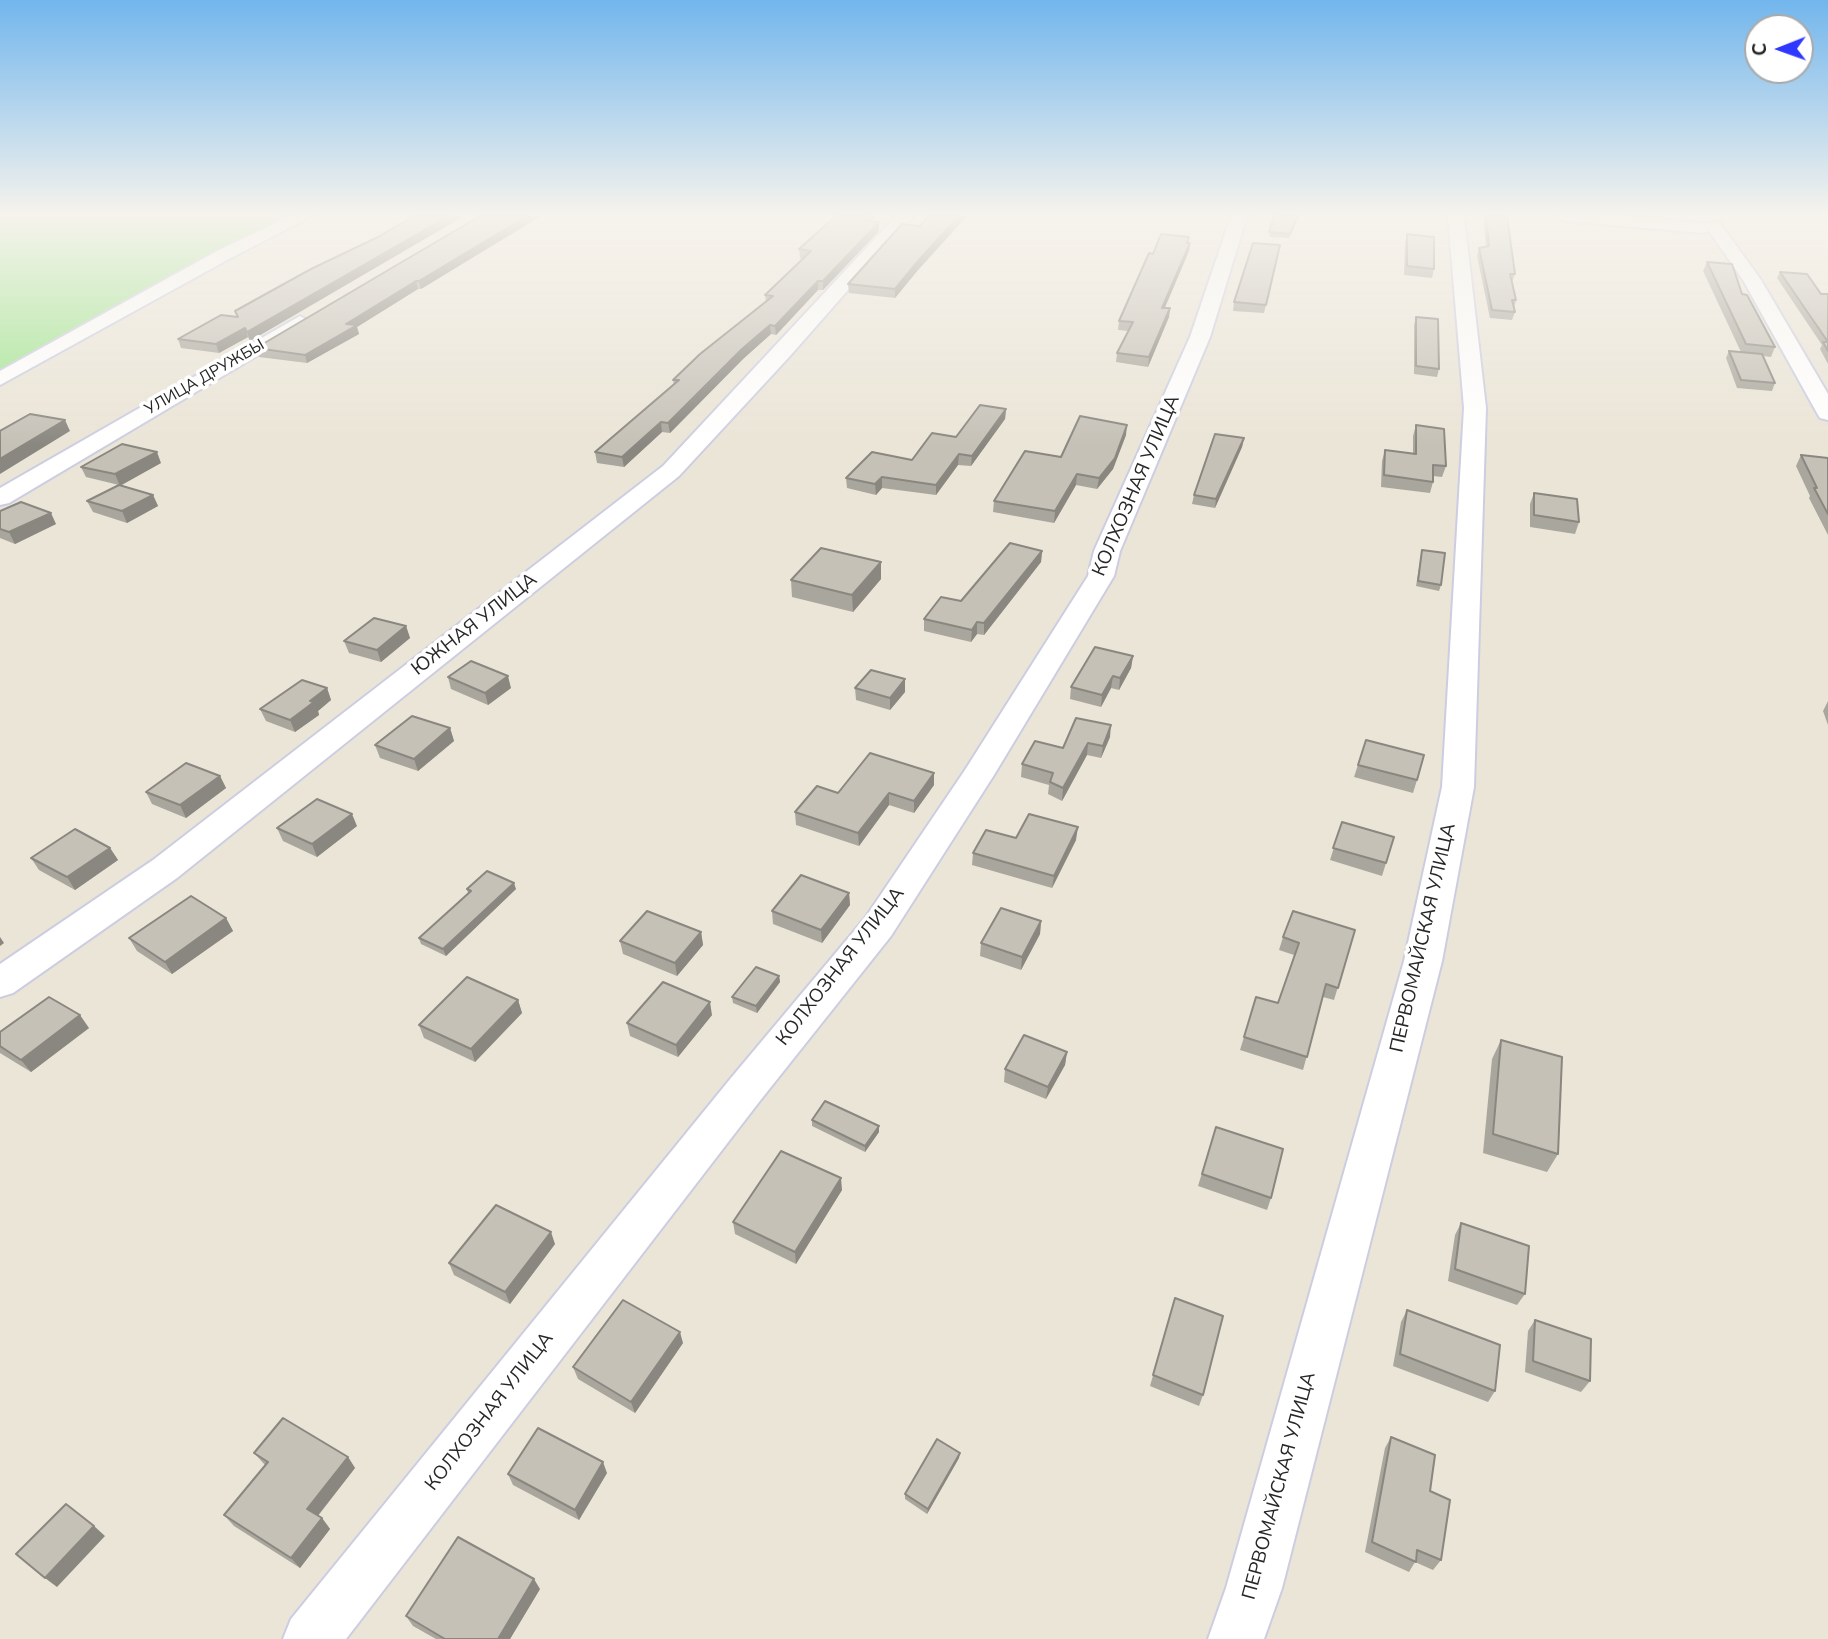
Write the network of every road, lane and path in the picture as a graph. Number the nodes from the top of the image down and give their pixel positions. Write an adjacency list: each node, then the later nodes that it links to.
1 (156, 292): 7 (street)
2 (836, 292): 10 (street, ЮЖНАЯ УЛИЦА)
3 (1214, 292): 11 (street, КОЛХОЗНАЯ УЛИЦА)
4 (1464, 292): 12 (street, ПЕРВОМАЙСКАЯ УЛИЦА)
5 (1759, 292): 8 (street)
6 (316, 313): 9 (street, УЛИЦА ДРУЖБЫ)
7 (0, 379)
8 (1828, 414)
9 (0, 498)
10 (0, 984)
11 (311, 1639)
12 (1236, 1639)

